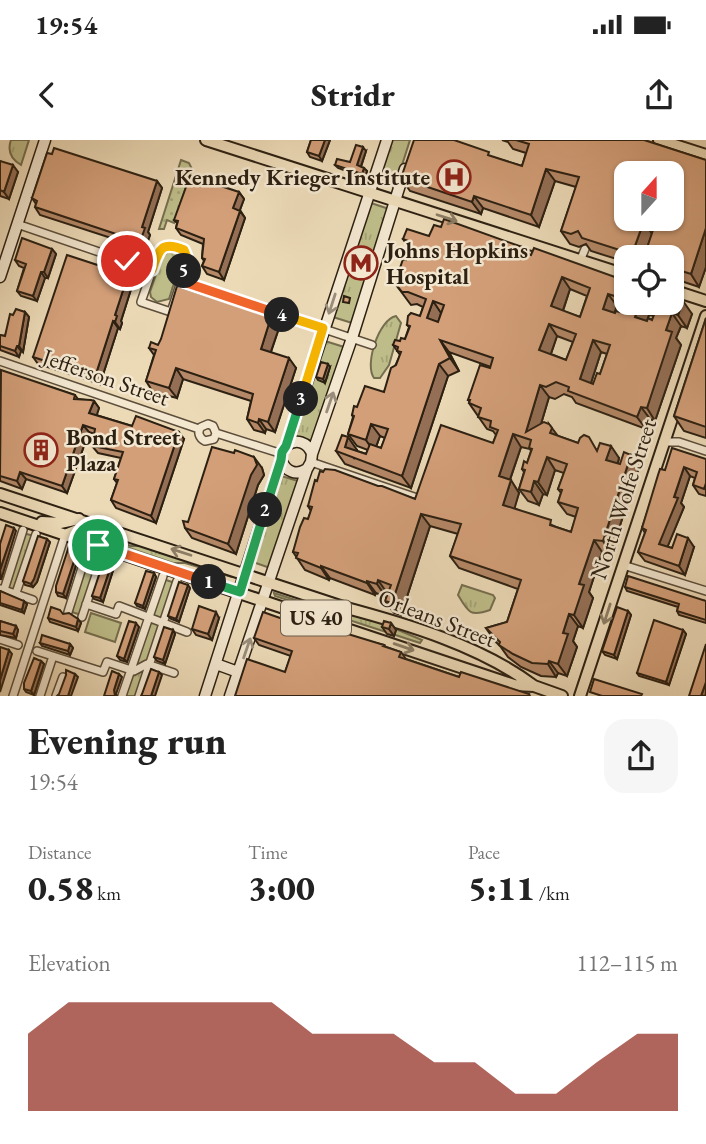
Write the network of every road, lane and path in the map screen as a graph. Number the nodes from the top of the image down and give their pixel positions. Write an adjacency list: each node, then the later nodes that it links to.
1 (45, 140): 9 (main road)
2 (206, 140): 7 (main road)
3 (387, 140): 7 (main road)
4 (659, 140): 6 (main road)
5 (411, 153): 8 (main road)
6 (706, 155)
7 (369, 192): 8 (main road); 19 (main road, one-way to 19)
8 (396, 201): 11 (main road, one-way to 11); 20 (main road)
9 (17, 224): 12 (street); 14 (main road)
10 (585, 248): 11 (street)
11 (580, 261): 13 (main road)
12 (152, 270): 15 (street); 15 (street)
13 (614, 271)
14 (0, 277)
15 (181, 281): 19 (street)
16 (684, 294): 17 (main road)
17 (706, 301)
18 (706, 316): 25 (main road, North Wolfe Street)
19 (323, 328): 20 (street); 27 (main road)
20 (352, 338): 21 (street); 28 (main road, one-way to 20)
21 (372, 345)
22 (0, 361): 23 (street, Jefferson Street)
23 (199, 429): 24 (street); 24 (street)
24 (216, 433): 27 (street)
25 (663, 442): 26 (street); 39 (main road, North Wolfe Street)
26 (706, 451)
27 (283, 453): 28 (main road); 28 (main road); 40 (main road)
28 (310, 462): 30 (street); 43 (main road)
29 (0, 494): 32 (main road, Orleans Street / US 40)
30 (421, 499)
31 (4, 515): 32 (main road); 35 (main road, Orleans Street / US 40)
32 (79, 519): 36 (main road, Orleans Street / US 40)
33 (23, 530): 44 (street)
34 (36, 534): 47 (street)
35 (65, 535): 36 (main road); 46 (main road, Orleans Street / US 40); 67 (street)
36 (142, 540): 40 (main road, Orleans Street / US 40, one-way to 36)
37 (87, 552): 51 (street)
38 (102, 556): 50 (street)
39 (623, 565): 45 (street); 75 (main road, North Wolfe Street, one-way to 75)
40 (245, 573): 43 (main road, Orleans Street / US 40); 46 (main road)
41 (163, 576): 53 (street)
42 (177, 581): 54 (street)
43 (270, 581): 49 (main road); 66 (main road, Orleans Street / US 40)
44 (2, 589): 47 (street)
45 (706, 591)
46 (240, 592): 49 (main road, Orleans Street / US 40); 60 (main road)
47 (16, 593): 48 (street)
48 (33, 600)
49 (264, 600): 63 (main road, one-way to 49); 66 (main road, Orleans Street / US 40, one-way to 66)
50 (86, 604): 52 (street); 53 (street)
51 (68, 612)
52 (82, 617)
53 (149, 619): 54 (street); 62 (street)
54 (163, 624): 55 (street); 61 (street)
55 (187, 632)
56 (0, 639): 57 (street)
57 (18, 645)
58 (37, 651): 59 (street)
59 (54, 656): 62 (street); 68 (street)
60 (216, 664): 63 (main road); 72 (main road)
61 (149, 665): 62 (street); 64 (street); 71 (street)
62 (131, 670): 70 (street)
63 (238, 672): 73 (main road)
64 (174, 673)
65 (63, 677): 69 (street)
66 (534, 687): 74 (main road, Orleans Street / US 40)
67 (13, 696)
68 (40, 696)
69 (56, 696)
70 (122, 696)
71 (139, 696)
72 (205, 696)
73 (230, 696)
74 (562, 696)
75 (580, 696)

